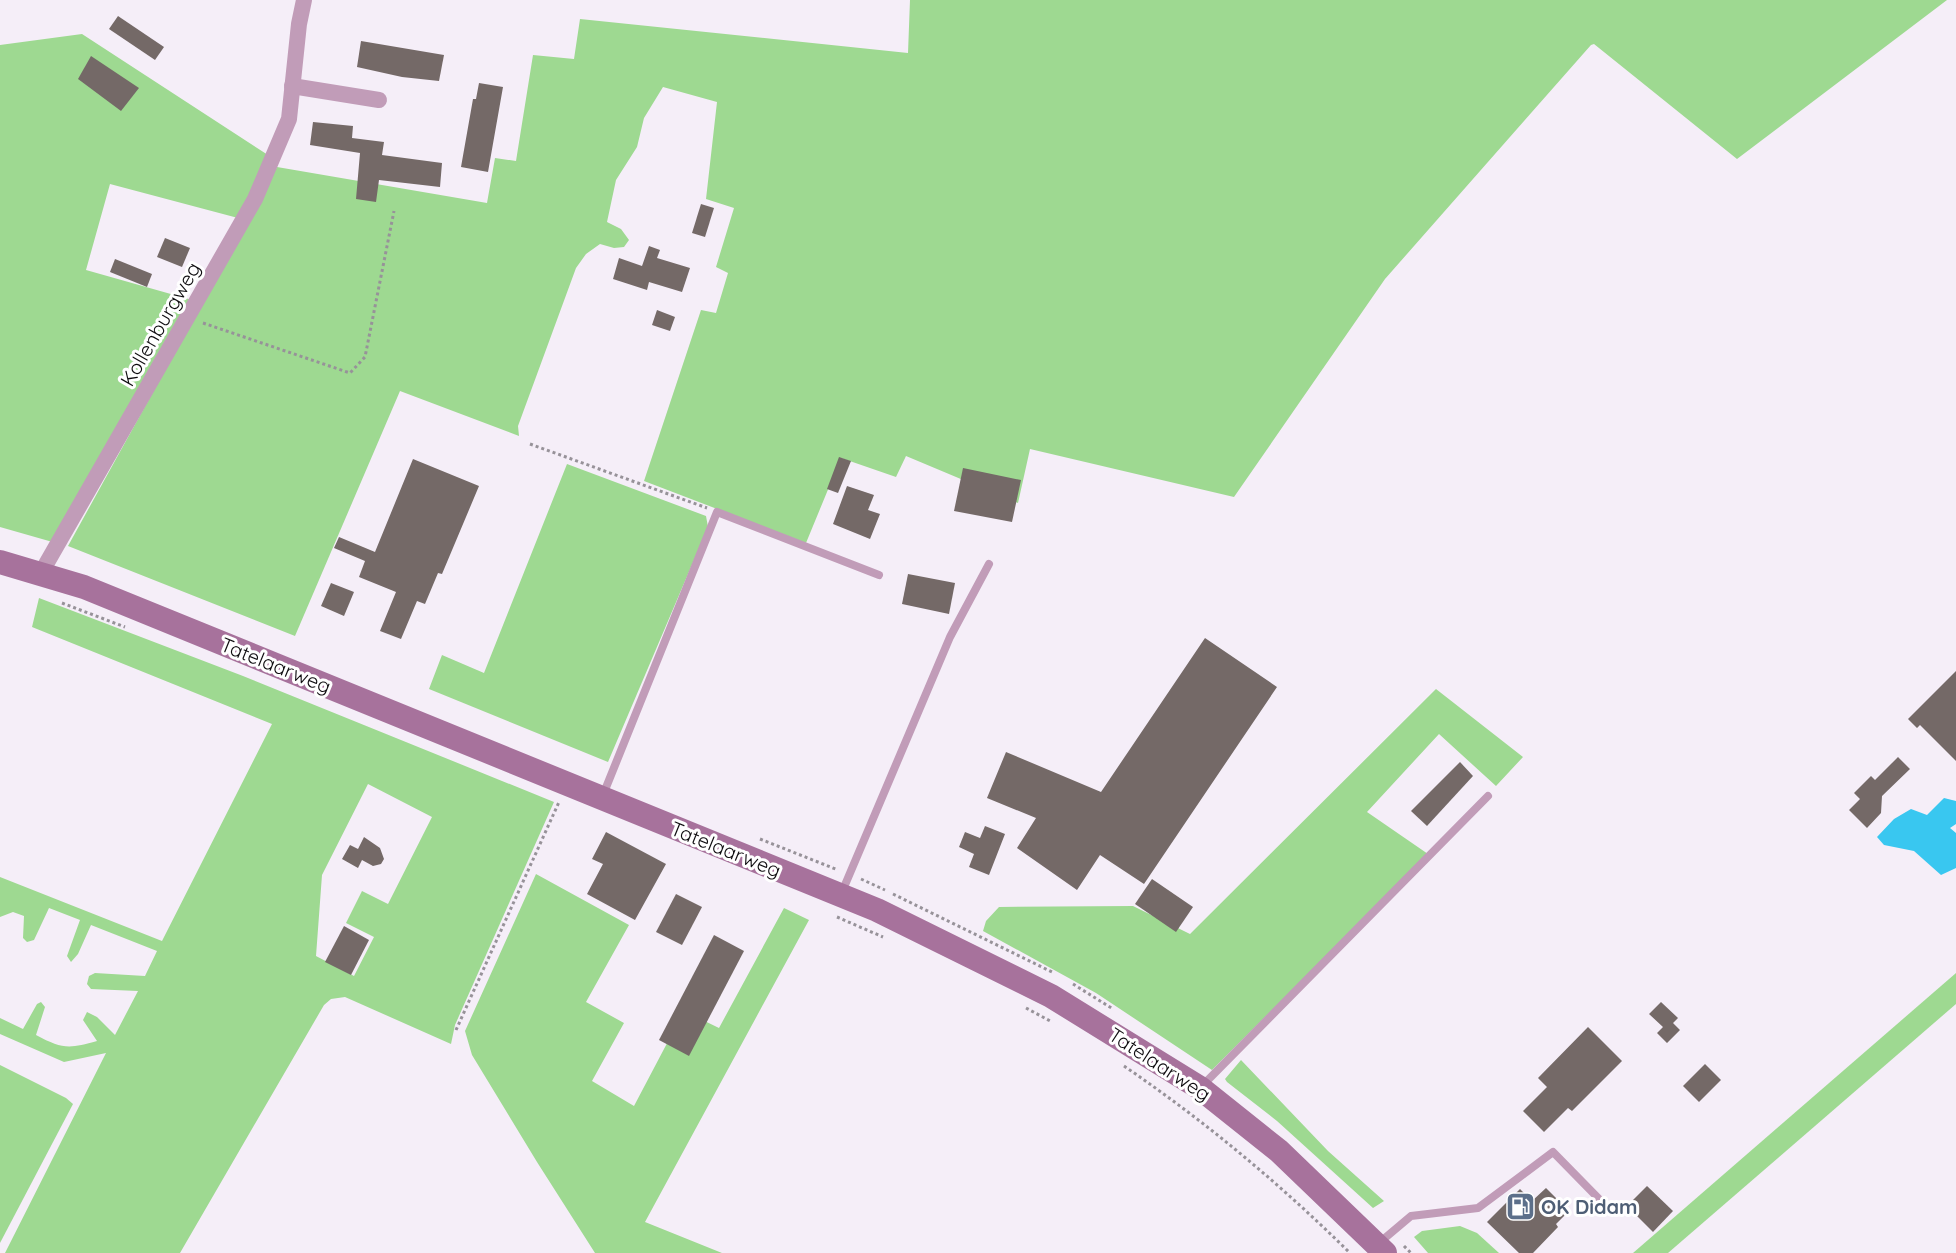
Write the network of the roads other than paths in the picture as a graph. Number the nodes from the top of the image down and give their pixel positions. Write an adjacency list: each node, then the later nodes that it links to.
1 (304, 0): 2 (street, Kollenburgweg)
2 (292, 86): 3 (street); 6 (street, Kollenburgweg)
3 (379, 100)
4 (0, 562): 6 (main road, Tatelaarweg)
5 (989, 564): 10 (lane)
6 (41, 573): 9 (main road, Tatelaarweg)
7 (879, 575): 9 (lane)
8 (1488, 796): 11 (lane)
9 (602, 798): 10 (main road, Tatelaarweg)
10 (837, 905): 11 (main road, Tatelaarweg)
11 (1200, 1088): 13 (main road, Tatelaarweg)
12 (1602, 1202): 13 (lane)
13 (1381, 1248)

